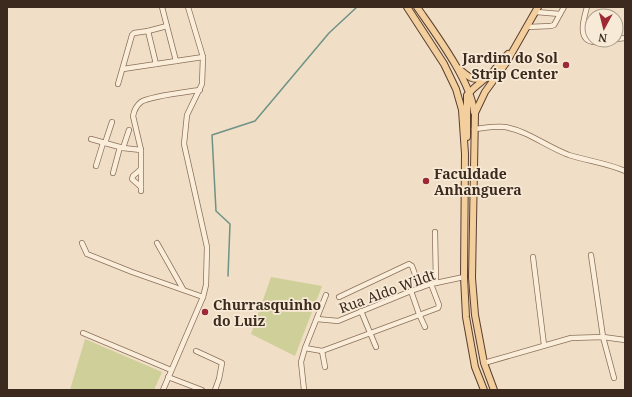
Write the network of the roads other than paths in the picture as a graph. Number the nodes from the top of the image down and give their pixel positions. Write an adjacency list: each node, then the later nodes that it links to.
1 (162, 7): 9 (street)
2 (188, 7): 14 (street)
3 (408, 7): 31 (main road)
4 (417, 7): 17 (main road)
5 (564, 7): 7 (street)
6 (537, 9): 7 (street); 10 (main road)
7 (560, 14): 10 (street)
8 (584, 19): 12 (street)
9 (167, 26): 11 (street); 15 (street)
10 (527, 27): 13 (main road)
11 (148, 31): 16 (street); 18 (street)
12 (584, 34)
13 (512, 50): 19 (main road); 23 (main road)
14 (203, 57): 15 (street); 21 (street)
15 (176, 61): 16 (street)
16 (156, 64): 18 (street)
17 (455, 64): 19 (main road); 22 (main road)
18 (123, 69): 20 (street)
19 (488, 76): 22 (main road)
20 (118, 84)
21 (200, 90): 30 (street); 51 (street)
22 (469, 92): 23 (main road); 31 (main road)
23 (475, 113): 25 (main road)
24 (112, 122): 28 (street)
25 (474, 129): 35 (street); 37 (main road)
26 (128, 130): 29 (street)
27 (91, 139): 28 (street)
28 (104, 143): 29 (street); 32 (street)
29 (122, 148): 30 (street); 36 (street)
30 (141, 150): 34 (street)
31 (465, 154): 33 (main road)
32 (96, 166)
33 (465, 166): 37 (main road); 38 (main road)
34 (140, 170): 34 (street)
35 (625, 171)
36 (114, 173)
37 (473, 195): 42 (main road)
38 (464, 212): 42 (main road); 45 (main road)
39 (435, 232): 46 (street)
40 (82, 243): 48 (street)
41 (157, 243): 48 (street)
42 (472, 243): 66 (main road)
43 (591, 255): 59 (street)
44 (533, 258): 61 (street)
45 (464, 278): 46 (street, Rua Aldo Wildt); 75 (main road)
46 (434, 283): 47 (street, Rua Aldo Wildt); 54 (street)
47 (420, 288): 49 (street, Rua Aldo Wildt); 52 (street)
48 (183, 289): 51 (street)
49 (411, 290): 53 (street, Rua Aldo Wildt); 54 (street)
50 (326, 296): 55 (street)
51 (203, 297): 68 (street)
52 (339, 297)
53 (361, 311): 55 (street, Rua Aldo Wildt); 57 (street)
54 (419, 314): 56 (street); 57 (street)
55 (317, 319): 63 (street)
56 (425, 327)
57 (370, 332): 62 (street); 64 (street)
58 (83, 334): 68 (street)
59 (603, 337): 60 (street); 61 (street); 70 (street)
60 (625, 340)
61 (544, 345): 66 (street)
62 (376, 347)
63 (305, 348): 64 (street); 74 (street)
64 (322, 351): 67 (street)
65 (196, 352): 73 (street)
66 (484, 363): 76 (main road)
67 (325, 366)
68 (171, 370): 69 (street)
69 (168, 377): 71 (street); 72 (street)
70 (614, 378)
71 (162, 390)
72 (202, 390)
73 (215, 390)
74 (304, 390)
75 (484, 390)
76 (494, 390)

